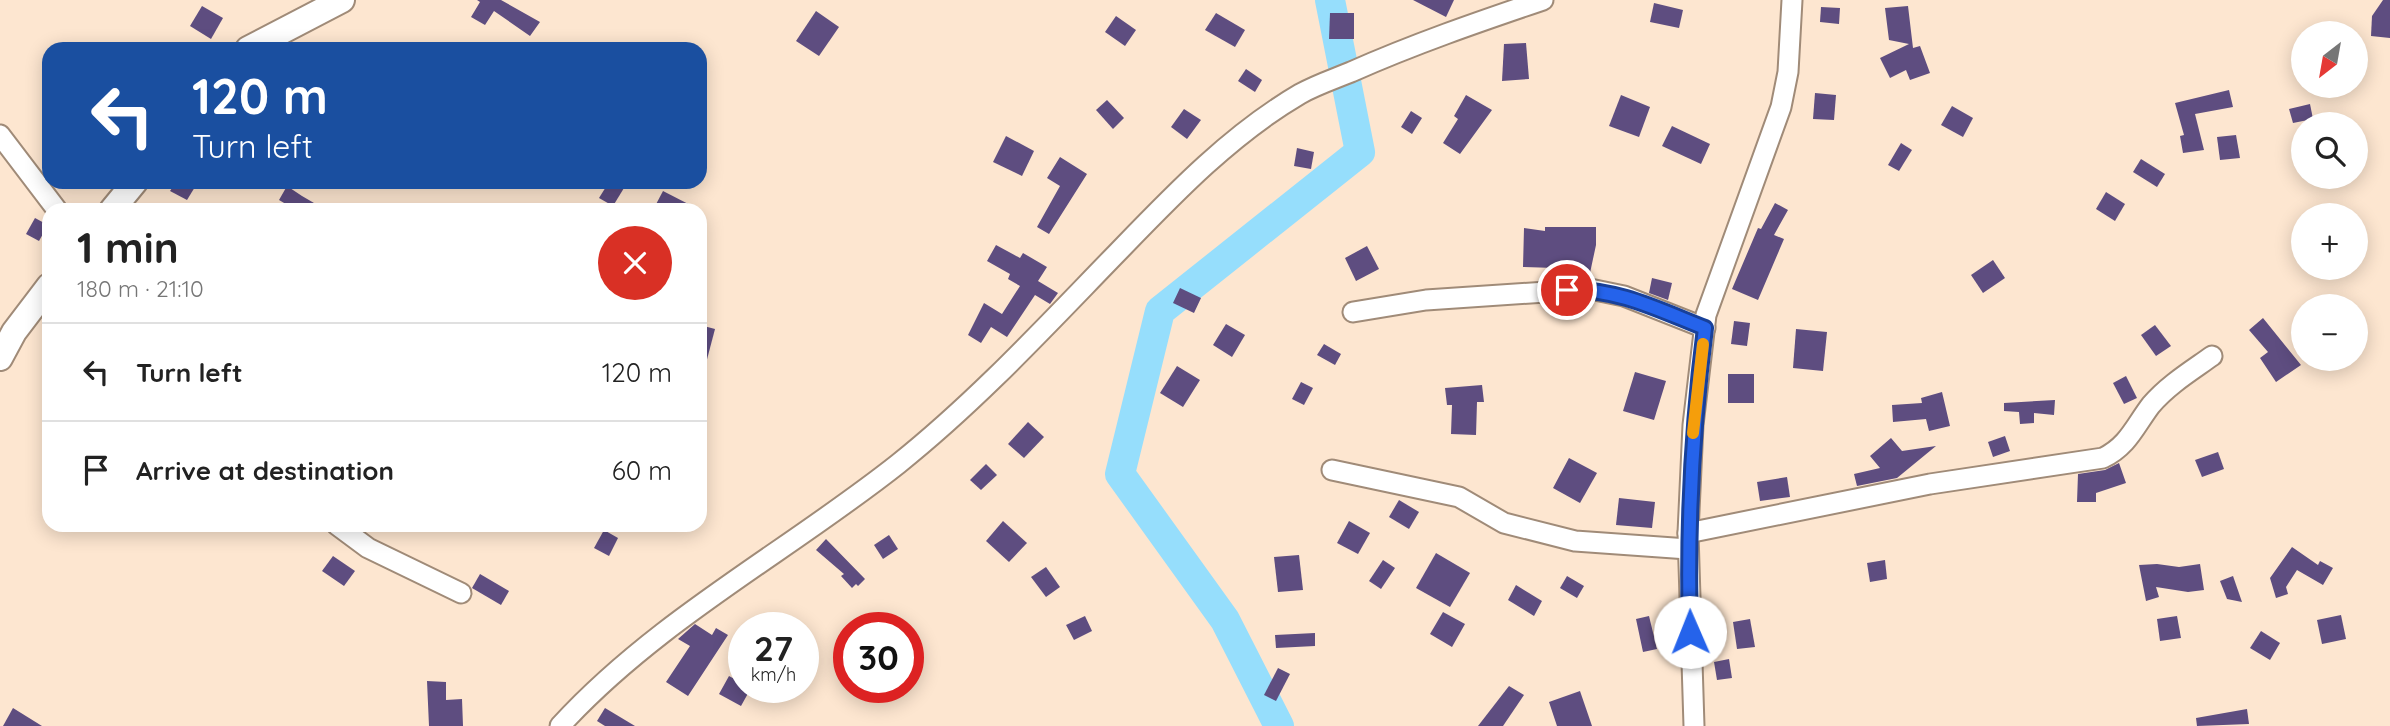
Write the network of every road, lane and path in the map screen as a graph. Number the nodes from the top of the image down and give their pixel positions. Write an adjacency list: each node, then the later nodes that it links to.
1 (342, 0): 4 (street)
2 (1543, 0): 18 (street)
3 (1792, 0): 11 (street)
4 (261, 42)
5 (0, 135): 7 (street)
6 (129, 189): 8 (street)
7 (52, 203)
8 (118, 203)
9 (42, 295): 13 (street)
10 (1353, 312): 11 (street)
11 (1705, 328): 16 (street)
12 (2212, 356): 16 (street)
13 (0, 358)
14 (1332, 470): 16 (street)
15 (346, 532): 17 (street)
16 (1688, 541): 19 (street)
17 (461, 593)
18 (560, 726)
19 (1694, 726)

